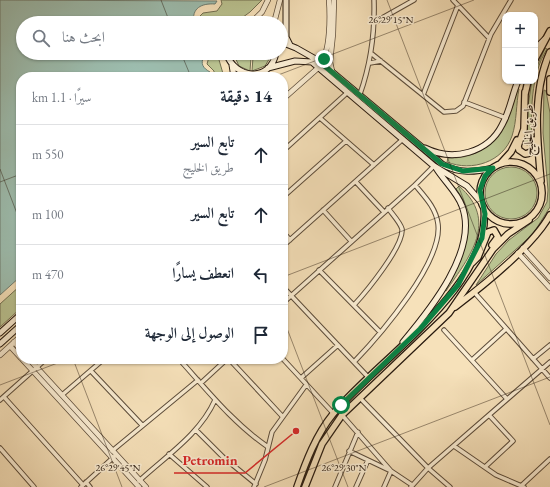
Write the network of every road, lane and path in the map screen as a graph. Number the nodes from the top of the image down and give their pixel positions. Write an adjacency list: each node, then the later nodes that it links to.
1 (268, 0): 11 (street)
2 (280, 0): 12 (street)
3 (286, 0): 13 (main road)
4 (330, 0): 28 (street)
5 (334, 0): 33 (street)
6 (374, 0): 14 (street)
7 (414, 0): 14 (street)
8 (453, 0): 10 (street)
9 (511, 0): 16 (street)
10 (458, 5): 16 (street); 45 (street)
11 (258, 16)
12 (276, 16)
13 (286, 16)
14 (375, 22): 24 (street)
15 (550, 31): 17 (main road)
16 (489, 38): 47 (street)
17 (545, 38): 21 (main road); 23 (main road)
18 (288, 41): 20 (main road)
19 (288, 45): 20 (main road)
20 (291, 46): 28 (main road)
21 (536, 48)
22 (550, 52): 46 (main road, طريق الخليج)
23 (538, 53)
24 (372, 54): 27 (street); 29 (street)
25 (229, 60): 30 (main road)
26 (274, 60): 31 (main road)
27 (381, 61): 29 (street); 45 (street)
28 (320, 62): 33 (main road)
29 (370, 63): 43 (street)
30 (231, 64): 34 (main road); 35 (main road)
31 (268, 68): 32 (main road); 36 (main road)
32 (318, 68): 40 (main road); 44 (street)
33 (332, 71): 43 (main road)
34 (233, 72)
35 (241, 72)
36 (262, 72)
37 (550, 79): 42 (main road)
38 (517, 84): 49 (main road)
39 (527, 84): 41 (main road, طريق الخليج)
40 (348, 92): 48 (street); 50 (main road)
41 (525, 92): 46 (main road); 54 (main road, طريق الخليج)
42 (550, 92)
43 (360, 94): 52 (main road)
44 (288, 95)
45 (423, 95): 47 (street)
46 (539, 99): 60 (main road, طريق الخليج)
47 (464, 102): 49 (street)
48 (320, 118): 51 (street); 53 (street)
49 (506, 118): 52 (main road)
50 (403, 139): 55 (street); 56 (main road)
51 (346, 141): 55 (street); 61 (street)
52 (419, 145): 57 (main road)
53 (288, 147)
54 (501, 163): 57 (main road); 60 (main road)
55 (374, 165): 58 (street)
56 (434, 166): 59 (street); 62 (main road); 101 (main road)
57 (493, 168): 62 (main road)
58 (356, 182): 65 (street); 66 (street)
59 (415, 185): 63 (street); 91 (street)
60 (542, 185): 68 (main road)
61 (288, 193)
62 (482, 202): 64 (main road)
63 (388, 208): 66 (street); 85 (street)
64 (484, 208): 68 (main road); 74 (main road)
65 (323, 210): 70 (street); 71 (street)
66 (384, 212): 71 (street)
67 (550, 215): 72 (main road)
68 (529, 220): 77 (main road)
69 (288, 238): 70 (street)
70 (290, 240)
71 (351, 241): 76 (street)
72 (523, 248): 73 (main road); 78 (street)
73 (518, 253): 80 (street); 82 (main road)
74 (470, 264): 77 (main road); 101 (main road)
75 (550, 269): 78 (street)
76 (319, 270): 83 (street); 85 (street)
77 (478, 270): 86 (main road)
78 (546, 274): 79 (street)
79 (550, 278)
80 (550, 288)
81 (288, 292): 83 (street)
82 (474, 292): 86 (main road); 88 (street)
83 (291, 295): 84 (street); 96 (street)
84 (288, 298)
85 (354, 305): 91 (street)
86 (449, 313): 124 (main road)
87 (16, 319): 92 (main road)
88 (506, 329): 102 (street); 103 (street)
89 (16, 330): 94 (main road)
90 (444, 330): 103 (street)
91 (380, 332): 104 (street)
92 (0, 333)
93 (14, 342): 95 (street); 98 (street)
94 (0, 344)
95 (16, 344)
96 (338, 345): 104 (street); 117 (street)
97 (550, 345): 102 (street)
98 (10, 346): 99 (street); 100 (street)
99 (16, 353)
100 (0, 355)
101 (391, 356): 118 (main road)
102 (533, 359): 115 (street)
103 (472, 360): 125 (street)
104 (354, 362): 118 (street)
105 (550, 362): 115 (street)
106 (29, 364): 114 (street)
107 (32, 364): 114 (street)
108 (40, 364): 114 (street)
109 (99, 364): 116 (street)
110 (184, 364): 120 (street)
111 (222, 364): 120 (street)
112 (233, 364): 131 (street)
113 (288, 364): 117 (street)
114 (35, 369): 122 (street); 123 (street); 141 (street)
115 (542, 369): 119 (street); 125 (street)
116 (91, 371): 122 (street); 132 (street)
117 (301, 378): 121 (street)
118 (369, 378): 128 (main road)
119 (550, 378)
120 (200, 381): 127 (street); 132 (street)
121 (306, 385): 128 (street); 131 (street)
122 (62, 395): 138 (street)
123 (4, 396): 126 (street); 149 (street)
124 (359, 397): 129 (main road); 145 (street)
125 (507, 398): 130 (street)
126 (0, 400)
127 (215, 400): 133 (street); 136 (street)
128 (334, 414): 158 (main road)
129 (342, 415): 134 (street); 159 (main road)
130 (489, 415): 135 (street); 144 (street)
131 (282, 416): 136 (street)
132 (142, 425): 138 (street)
133 (196, 430): 140 (street); 150 (street)
134 (358, 432): 139 (street); 146 (street)
135 (454, 446): 144 (street); 145 (street)
136 (268, 447): 150 (street)
137 (0, 448): 153 (street)
138 (112, 451): 141 (street)
139 (349, 452): 143 (street); 160 (street)
140 (169, 454): 147 (street); 157 (street)
141 (114, 457): 147 (street); 149 (street); 155 (street)
142 (550, 459): 152 (street)
143 (368, 460): 146 (street); 161 (street)
144 (485, 467): 148 (street)
145 (428, 468): 151 (street); 163 (street)
146 (390, 471): 151 (street); 162 (street)
147 (139, 481): 156 (street)
148 (514, 482): 152 (street); 164 (street)
149 (83, 485): 154 (street)
150 (255, 485)
151 (412, 486)
152 (523, 486)
153 (34, 487)
154 (90, 487)
155 (139, 487)
156 (146, 487)
157 (207, 487)
158 (297, 487)
159 (305, 487)
160 (335, 487)
161 (356, 487)
162 (384, 487)
163 (450, 487)
164 (512, 487)

